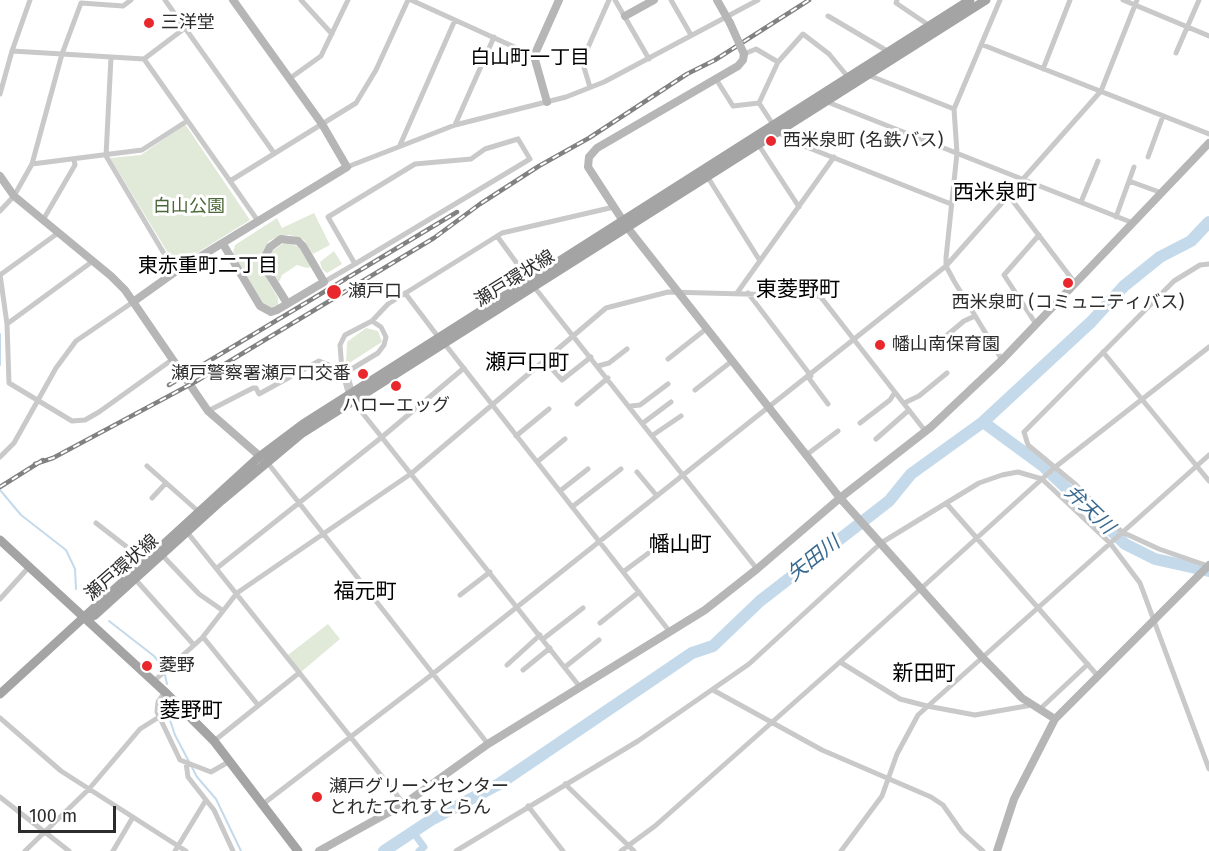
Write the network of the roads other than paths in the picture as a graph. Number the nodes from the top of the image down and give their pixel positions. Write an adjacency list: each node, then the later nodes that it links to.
1 (30, 0): 36 (street)
2 (131, 0): 22 (street)
3 (165, 0): 30 (street)
4 (233, 0): 50 (street)
5 (301, 0): 31 (street)
6 (348, 0): 31 (street)
7 (409, 0): 26 (street); 60 (street)
8 (559, 0): 41 (street)
9 (609, 0): 51 (street)
10 (615, 0): 24 (street)
11 (654, 0): 24 (street)
12 (671, 0): 32 (street)
13 (717, 0): 27 (street)
14 (758, 0): 27 (street)
15 (897, 0): 28 (street)
16 (970, 0): 28 (main road, 瀬戸環状線)
17 (986, 0): 47 (main road, 瀬戸環状線)
18 (1000, 0): 35 (street)
19 (1070, 0): 46 (street)
20 (1123, 0): 23 (street)
21 (1199, 0): 29 (street)
22 (82, 2): 39 (street)
23 (1136, 2): 29 (street); 52 (street)
24 (625, 16): 44 (street)
25 (828, 16): 37 (street)
26 (455, 20): 34 (street); 66 (street)
27 (729, 20): 32 (street); 40 (street, bridge)
28 (930, 26): 37 (main road, 瀬戸環状線)
29 (1187, 27): 33 (street); 38 (street)
30 (185, 28): 43 (street); 67 (street)
31 (332, 34): 50 (street)
32 (691, 35): 44 (street)
33 (1209, 36)
34 (494, 38): 41 (street); 61 (street)
35 (983, 45): 46 (street); 57 (street)
36 (12, 51): 39 (street); 53 (street)
37 (889, 52): 48 (main road, 瀬戸環状線)
38 (1176, 53)
39 (62, 54): 42 (street); 74 (street)
40 (744, 54): 45 (street); 49 (street)
41 (534, 56): 55 (street)
42 (111, 57): 43 (street); 69 (street)
43 (144, 59): 59 (street)
44 (649, 59): 51 (street)
45 (778, 62): 48 (street); 56 (street)
46 (1043, 69): 52 (street)
47 (867, 75): 54 (main road, 瀬戸環状線); 57 (street)
48 (848, 77): 62 (main road, 瀬戸環状線)
49 (716, 78): 56 (street); 87 (street)
50 (289, 79): 60 (street)
51 (590, 87): 55 (street)
52 (1101, 92): 58 (street); 79 (street)
53 (0, 94)
54 (825, 101): 62 (main road, 瀬戸環状線); 68 (street)
55 (547, 102): 61 (street)
56 (759, 103): 62 (street)
57 (954, 109): 68 (street)
58 (1163, 116): 63 (street); 71 (street)
59 (187, 120): 69 (street); 80 (street)
60 (322, 124): 67 (street); 75 (street)
61 (454, 126): 66 (street)
62 (776, 129): 65 (main road, 瀬戸環状線); 70 (street); 94 (main road, 瀬戸環状線)
63 (1209, 134)
64 (1209, 143): 82 (street)
65 (758, 144): 78 (main road, 瀬戸環状線); 88 (street)
66 (400, 145): 75 (street)
67 (274, 153): 80 (street)
68 (957, 153): 79 (street); 86 (street)
69 (106, 156): 72 (street); 104 (street)
70 (834, 157): 86 (street); 88 (street)
71 (1148, 157)
72 (74, 160): 74 (street); 91 (street)
73 (1098, 161): 85 (street)
74 (32, 165): 83 (street)
75 (346, 167): 92 (street)
76 (1134, 167): 81 (street)
77 (0, 176): 83 (street)
78 (707, 176): 94 (main road, 瀬戸環状線); 100 (street)
79 (1023, 180): 84 (street); 85 (street)
80 (230, 181): 92 (street)
81 (1129, 181): 82 (street); 90 (street)
82 (1162, 193): 93 (street)
83 (14, 196): 89 (street); 91 (street)
84 (1009, 196): 96 (street); 103 (street)
85 (1081, 202): 90 (street)
86 (951, 204): 103 (street)
87 (614, 207): 94 (street); 97 (street)
88 (799, 207): 100 (street)
89 (0, 211)
90 (1116, 217): 93 (street)
91 (43, 220): 95 (street)
92 (258, 221): 98 (street)
93 (1132, 223): 107 (street)
94 (625, 224): 108 (main road, 瀬戸環状線); 109 (street)
95 (58, 233): 99 (street); 105 (street)
96 (1039, 235): 107 (street); 118 (street)
97 (497, 236): 108 (street); 110 (street)
98 (223, 244): 104 (street); 114 (street)
99 (93, 261): 113 (street); 117 (street)
100 (760, 261): 111 (street)
101 (355, 264): 101 (street); 106 (street)
102 (1209, 264): 126 (street)
103 (946, 266): 115 (street); 122 (street)
104 (175, 272): 113 (street)
105 (0, 274): 117 (street)
106 (324, 282): 114 (street); 114 (street)
107 (1075, 283): 118 (street)
108 (532, 284): 120 (street); 123 (main road, 瀬戸環状線)
109 (676, 292): 111 (street); 119 (street); 120 (street)
110 (405, 293): 116 (street); 123 (street)
111 (737, 293): 112 (street)
112 (748, 293): 122 (street); 137 (street)
113 (133, 302): 128 (street); 144 (street)
114 (287, 303)
115 (975, 316): 121 (street); 131 (street)
116 (372, 321): 135 (street); 142 (street)
117 (7, 324): 144 (street)
118 (1036, 324): 131 (street)
119 (706, 329): 129 (street); 132 (street)
120 (573, 334): 127 (street); 130 (street)
121 (946, 336)
122 (853, 340): 137 (street); 141 (street)
123 (442, 341): 134 (street); 142 (main road, 瀬戸環状線)
124 (1209, 347): 143 (street)
125 (627, 349): 133 (street)
126 (1103, 352): 143 (street); 172 (street)
127 (591, 357): 130 (street); 133 (street)
128 (173, 359): 144 (street); 154 (street)
129 (668, 359)
130 (544, 360): 149 (street)
131 (1002, 360): 159 (street)
132 (732, 362): 140 (street); 151 (street)
133 (598, 366): 138 (street)
134 (464, 368): 149 (street); 162 (street)
135 (342, 370): 142 (street); 154 (street)
136 (947, 373): 146 (street)
137 (809, 376): 148 (street); 151 (street)
138 (608, 378): 147 (street); 150 (street)
139 (668, 384): 150 (street)
140 (695, 390)
141 (895, 392): 146 (street); 157 (street)
142 (352, 397): 162 (street); 168 (main road, 瀬戸環状線)
143 (1143, 399): 171 (street); 172 (street)
144 (39, 401): 167 (street)
145 (671, 402): 156 (street)
146 (904, 403): 153 (street)
147 (577, 404)
148 (828, 404)
149 (492, 405): 161 (street); 176 (street)
150 (630, 406): 156 (street)
151 (768, 408): 166 (street); 177 (street)
152 (549, 409): 161 (street)
153 (909, 410): 159 (street); 164 (street)
154 (208, 411): 168 (street)
155 (681, 416): 160 (street)
156 (643, 423): 160 (street)
157 (860, 423)
158 (838, 431): 166 (street)
159 (926, 432): 184 (street)
160 (653, 435): 177 (street)
161 (516, 436): 169 (street)
162 (382, 437): 176 (street); 185 (street)
163 (565, 439): 169 (street)
164 (876, 439)
165 (1209, 455): 171 (street)
166 (806, 456): 184 (street)
167 (0, 457)
168 (263, 459): 185 (street); 188 (main road, 瀬戸環状線); 190 (main road, 瀬戸環状線)
169 (537, 462): 181 (street)
170 (147, 466): 180 (street)
171 (1195, 466): 179 (street); 192 (street)
172 (1055, 467): 178 (street); 192 (street)
173 (588, 469): 181 (street)
174 (621, 469): 187 (street)
175 (637, 472): 182 (street)
176 (412, 473): 191 (street); 205 (street)
177 (685, 475): 182 (street); 204 (street)
178 (1043, 479): 186 (street); 193 (street); 197 (street)
179 (1209, 482)
180 (166, 483): 183 (street); 188 (street)
181 (560, 490): 187 (street)
182 (657, 496): 195 (street)
183 (152, 498)
184 (842, 500): 196 (street); 204 (street)
185 (300, 502): 191 (street); 203 (street)
186 (946, 503): 193 (street); 196 (street)
187 (573, 507): 195 (street)
188 (199, 512): 200 (main road, 瀬戸環状線)
189 (96, 523): 200 (street)
190 (187, 532): 199 (main road, 瀬戸環状線); 203 (street)
191 (325, 533): 210 (street); 233 (street)
192 (1121, 533): 197 (street); 201 (street)
193 (978, 539): 208 (street); 215 (street)
194 (0, 540): 202 (main road)
195 (600, 541): 206 (street); 213 (street)
196 (880, 542): 208 (street); 237 (street)
197 (1111, 542): 215 (street); 218 (street)
198 (654, 549): 206 (street)
199 (162, 555): 207 (main road, 瀬戸環状線); 216 (street)
200 (145, 561): 217 (main road, 瀬戸環状線)
201 (1208, 566): 218 (street)
202 (30, 567): 212 (street); 217 (main road)
203 (217, 568): 210 (street)
204 (757, 569): 220 (street)
205 (490, 572): 211 (street); 213 (street)
206 (623, 572): 209 (street)
207 (135, 579): 217 (main road, 瀬戸環状線); 224 (street)
208 (922, 589): 226 (street); 227 (street)
209 (639, 592): 219 (street); 220 (street)
210 (237, 593): 216 (street); 232 (street)
211 (460, 595)
212 (0, 599)
213 (517, 607): 222 (street); 233 (street)
214 (583, 608): 222 (street)
215 (1038, 608): 226 (street); 228 (street)
216 (222, 610): 221 (street)
217 (85, 619): 235 (main road); 239 (main road, 瀬戸環状線)
218 (1153, 621): 234 (street); 252 (street)
219 (600, 623)
220 (670, 632): 236 (street)
221 (203, 637): 224 (street); 240 (street)
222 (541, 637): 225 (street); 229 (street)
223 (599, 640): 230 (street)
224 (194, 645): 235 (street)
225 (550, 648): 230 (street); 231 (street)
226 (982, 657): 241 (street); 242 (street)
227 (840, 662): 241 (street); 246 (street)
228 (1088, 664): 234 (street); 242 (street)
229 (507, 665)
230 (565, 667): 236 (street)
231 (523, 670)
232 (299, 673): 240 (street); 247 (street)
233 (434, 673): 247 (street); 249 (street)
234 (1097, 675): 245 (street)
235 (156, 679): 238 (main road)
236 (580, 687): 249 (street)
237 (712, 690): 246 (street); 254 (street)
238 (165, 692): 243 (street); 248 (main road)
239 (0, 694)
240 (258, 705): 248 (street)
241 (927, 706): 242 (street); 253 (street)
242 (1036, 708): 245 (street)
243 (159, 717): 251 (street); 255 (street)
244 (0, 718): 255 (street)
245 (1055, 719): 279 (street)
246 (771, 723): 253 (street); 264 (street)
247 (350, 738): 258 (street); 259 (street)
248 (214, 741): 250 (main road)
249 (488, 744): 259 (street)
250 (230, 761): 251 (street); 258 (main road)
251 (186, 763): 257 (street)
252 (1209, 769)
253 (888, 778): 277 (street); 278 (street)
254 (565, 784): 260 (street); 264 (street)
255 (89, 789): 261 (street); 262 (street)
256 (0, 797): 262 (street)
257 (206, 800): 263 (street); 270 (street)
258 (263, 804): 271 (main road)
259 (404, 804): 272 (street)
260 (528, 806): 273 (street); 274 (street)
261 (133, 817): 263 (street); 267 (street)
262 (45, 832): 265 (street); 266 (street)
263 (179, 845): 268 (street); 269 (street)
264 (629, 846): 275 (street); 276 (street)
265 (25, 851)
266 (69, 851)
267 (113, 851)
268 (175, 851)
269 (186, 851)
270 (233, 851)
271 (298, 851)
272 (319, 851)
273 (456, 851)
274 (564, 851)
275 (621, 851)
276 (634, 851)
277 (841, 851)
278 (983, 851)
279 (997, 851)

